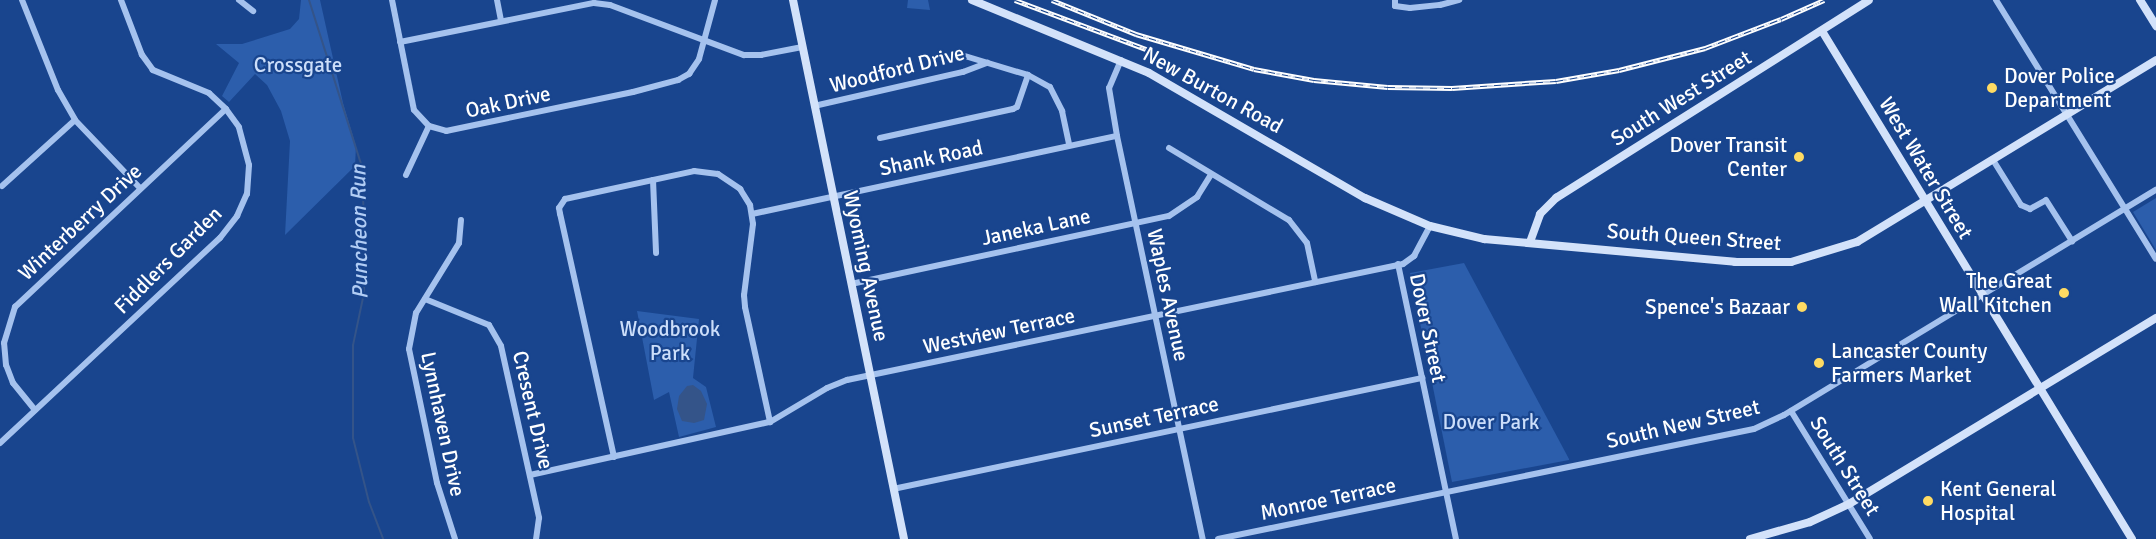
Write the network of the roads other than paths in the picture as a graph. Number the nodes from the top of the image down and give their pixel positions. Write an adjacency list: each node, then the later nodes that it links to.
1 (22, 0): 29 (street)
2 (121, 0): 27 (street, Fiddlers Garden)
3 (239, 0): 14 (street)
4 (392, 0): 18 (street)
5 (497, 0): 15 (street)
6 (715, 0): 19 (street, Oak Drive)
7 (793, 0): 20 (street, Wyoming Avenue)
8 (972, 0): 22 (street, New Burton Road)
9 (1459, 0): 13 (street)
10 (1869, 0): 17 (street, South West Street)
11 (1996, 0): 28 (street)
12 (2140, 0): 16 (street)
13 (1395, 3)
14 (253, 11)
15 (501, 20): 18 (street); 19 (street)
16 (2156, 26)
17 (1822, 31): 43 (street, West Water Street); 50 (street, South West Street)
18 (400, 42): 30 (street)
19 (705, 42): 20 (street); 30 (street, Oak Drive)
20 (802, 47): 26 (street, Wyoming Avenue)
21 (955, 53): 24 (street)
22 (1121, 60): 31 (street, Waples Avenue); 48 (street, New Burton Road)
23 (2156, 60): 28 (street, South Queen Street)
24 (987, 63): 25 (street); 26 (street, Woodford Drive)
25 (1028, 75): 32 (street); 33 (street)
26 (814, 106): 42 (street, Wyoming Avenue)
27 (226, 109): 40 (street, Winterberry Drive); 63 (street, Fiddlers Garden)
28 (2067, 115): 35 (street, South Queen Street); 44 (street)
29 (75, 120): 39 (street); 40 (street)
30 (429, 126): 36 (street)
31 (1117, 136): 33 (street, Shank Road); 47 (street, Waples Avenue)
32 (880, 138)
33 (1069, 145): 42 (street, Shank Road)
34 (1169, 148): 37 (street)
35 (1993, 160): 43 (street, South Queen Street); 49 (street)
36 (406, 175)
37 (1211, 175): 47 (street, Janeka Lane); 54 (street)
38 (653, 180): 45 (street); 51 (street); 68 (street)
39 (2, 186)
40 (140, 188): 63 (street, Winterberry Drive)
41 (2156, 190): 44 (street, South New Street)
42 (833, 196): 45 (street, Shank Road); 55 (street, Wyoming Avenue)
43 (1925, 202): 50 (street, South Queen Street); 56 (street, West Water Street)
44 (2125, 209): 49 (street, South New Street); 52 (street)
45 (752, 214): 65 (street)
46 (461, 220): 57 (street, Lynnhaven Drive)
47 (1135, 224): 55 (street, Janeka Lane); 58 (street, Waples Avenue)
48 (1430, 226): 50 (street, South Queen Street); 53 (street, Westview Terrace)
49 (2072, 241): 56 (street, South New Street)
50 (1530, 242)
51 (656, 253)
52 (2156, 259)
53 (1398, 264): 54 (street, Westview Terrace); 61 (street, Dover Street)
54 (1315, 282): 58 (street, Westview Terrace)
55 (851, 284): 60 (street, Wyoming Avenue)
56 (1982, 297): 62 (street, West Water Street); 64 (street, South New Street)
57 (424, 298): 69 (street, Cresent Drive); 73 (street, Lynnhaven Drive)
58 (1156, 314): 60 (street, Westview Terrace); 66 (street, Waples Avenue)
59 (2156, 318): 62 (street)
60 (870, 375): 65 (street, Westview Terrace); 70 (street, Wyoming Avenue)
61 (1422, 378): 66 (street, Sunset Terrace); 71 (street, Dover Street)
62 (2039, 388): 72 (street); 81 (street, West Water Street)
63 (35, 410): 67 (street, Fiddlers Garden)
64 (1791, 411): 71 (street, South New Street); 72 (street, South Street)
65 (770, 422): 68 (street, Westview Terrace)
66 (1179, 428): 70 (street, Sunset Terrace); 76 (street, Waples Avenue)
67 (0, 443)
68 (614, 457): 69 (street, Westview Terrace)
69 (530, 475): 74 (street, Cresent Drive)
70 (894, 489): 75 (street, Wyoming Avenue)
71 (1446, 491): 77 (street, Monroe Terrace); 78 (street, Dover Street)
72 (1849, 504): 79 (street); 80 (street, South Street)
73 (455, 539)
74 (537, 539)
75 (904, 539)
76 (1203, 539)
77 (1218, 539)
78 (1456, 539)
79 (1750, 539)
80 (1870, 539)
81 (2132, 539)

